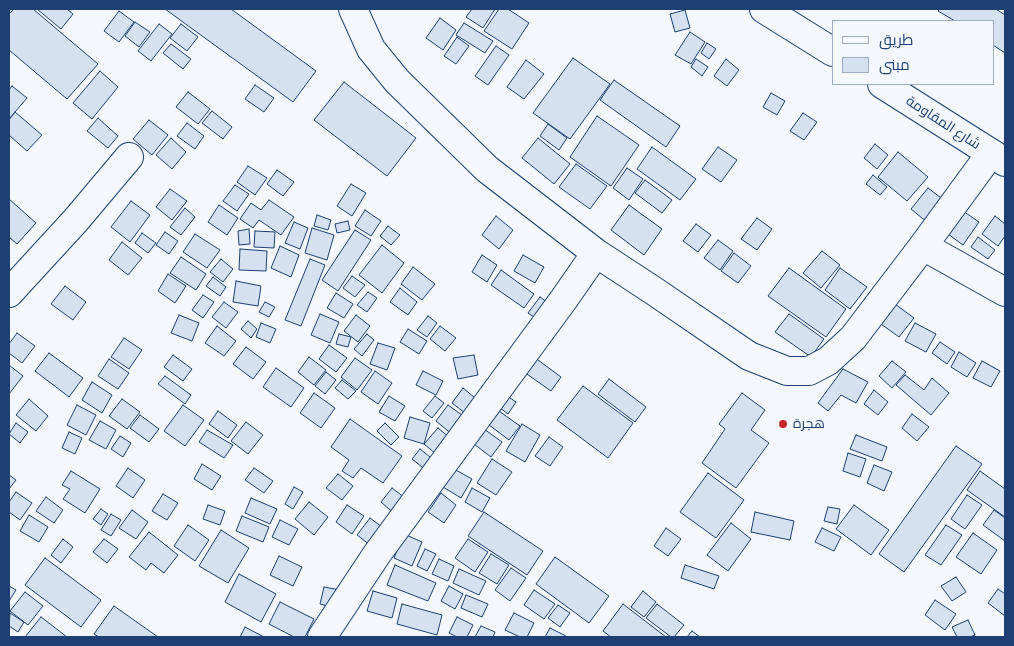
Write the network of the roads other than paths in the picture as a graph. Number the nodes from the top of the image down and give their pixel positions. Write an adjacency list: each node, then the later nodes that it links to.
1 (353, 9): 8 (main road)
2 (764, 9): 3 (main road)
3 (832, 51)
4 (884, 85): 6 (main road, شارع المقاومة)
5 (129, 157): 10 (main road)
6 (998, 158): 7 (main road)
7 (924, 246): 8 (main road); 9 (main road)
8 (596, 253): 11 (main road)
9 (1005, 292)
10 (9, 293)
11 (322, 637)

